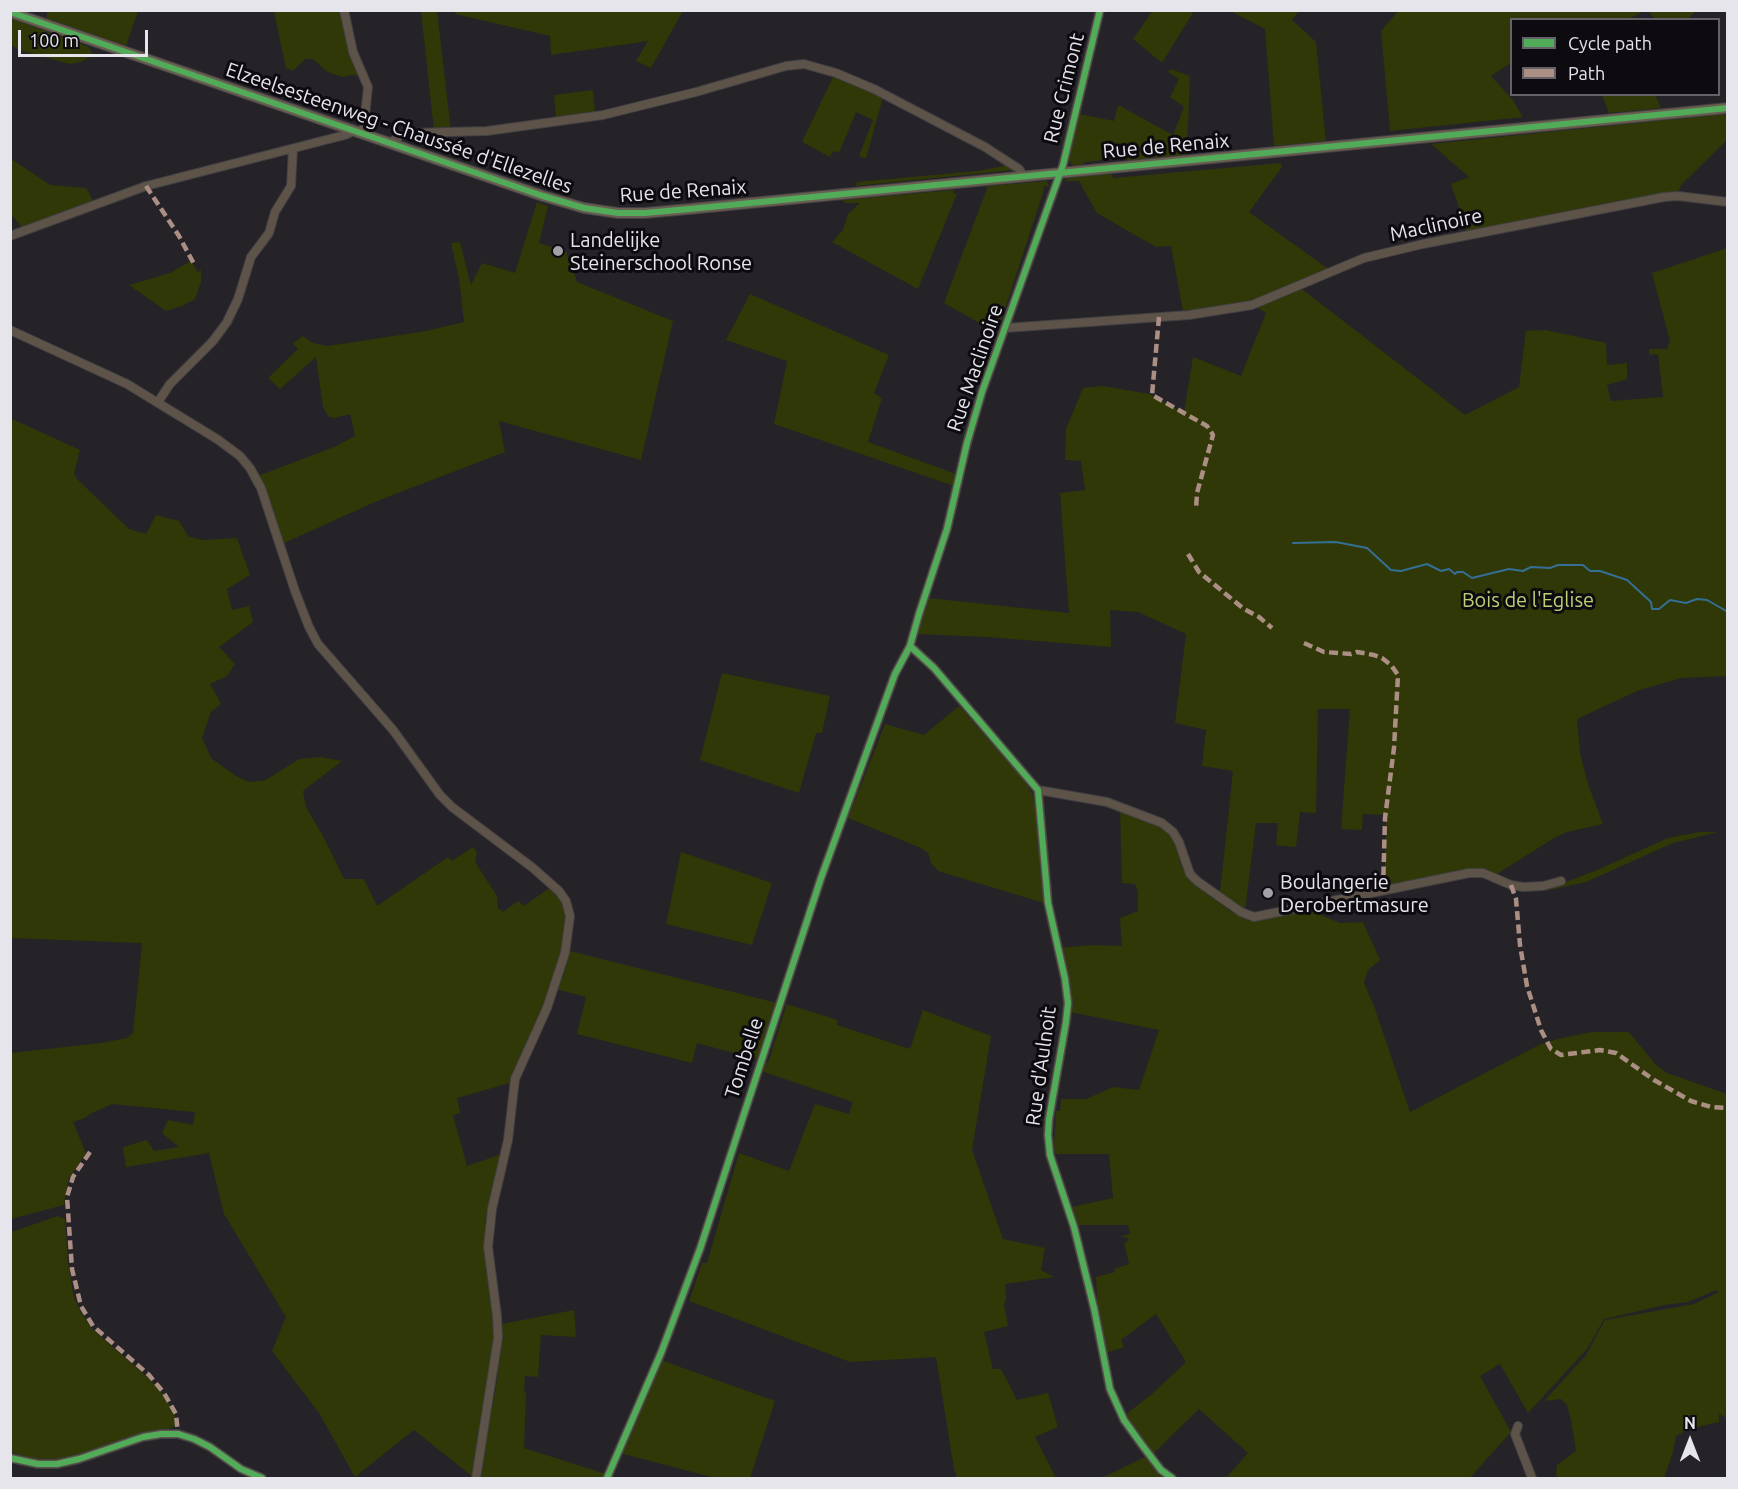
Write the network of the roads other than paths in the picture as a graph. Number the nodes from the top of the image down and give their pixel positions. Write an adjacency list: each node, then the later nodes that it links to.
1 (344, 10): 5 (street)
2 (1100, 10): 8 (street, Rue Crimont)
3 (10, 12): 5 (main road, Elzeelsesteenweg - Chaussée d'Ellezelles)
4 (1728, 108): 8 (main road, Rue de Renaix)
5 (358, 132): 6 (main road, Elzeelsesteenweg - Chaussée d'Ellezelles); 7 (street)
6 (390, 143): 9 (street); 11 (main road, Elzeelsesteenweg - Chaussée d'Ellezelles)
7 (293, 149): 12 (street); 16 (street)
8 (1060, 173): 9 (main road, Rue de Renaix); 14 (street, Rue Maclinoire)
9 (1024, 177): 11 (main road, Rue de Renaix)
10 (1728, 202): 13 (street, Maclinoire)
11 (608, 212)
12 (10, 236)
13 (1158, 317): 14 (street, Rue Maclinoire)
14 (1005, 328): 17 (street, Rue Maclinoire)
15 (10, 330): 16 (street)
16 (158, 402): 23 (street)
17 (910, 646): 18 (street); 24 (street, Tombelle)
18 (1038, 790): 19 (street); 25 (street, Rue d'Aulnoit)
19 (1561, 881)
20 (1518, 1426): 26 (street)
21 (10, 1458): 22 (street)
22 (262, 1479)
23 (476, 1479)
24 (607, 1479)
25 (1172, 1479)
26 (1533, 1479)

